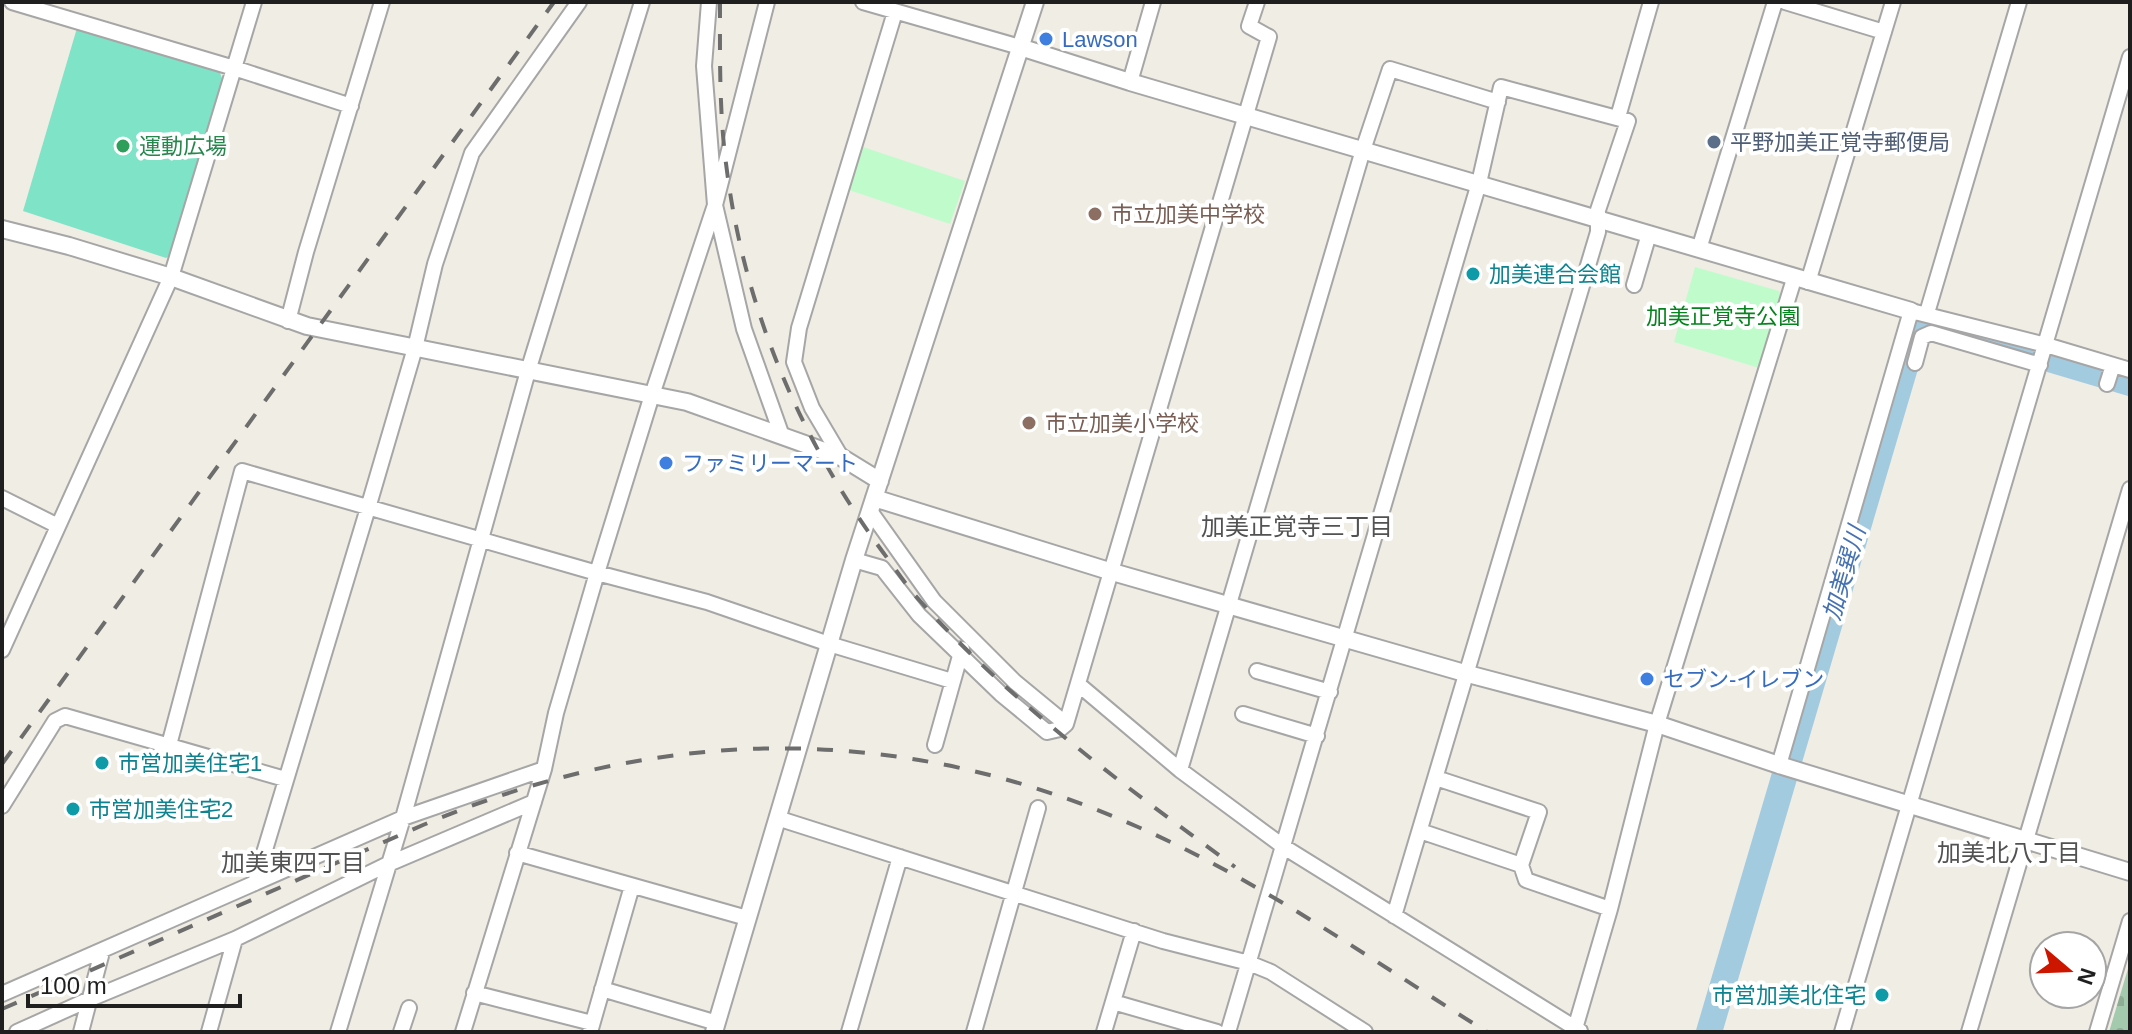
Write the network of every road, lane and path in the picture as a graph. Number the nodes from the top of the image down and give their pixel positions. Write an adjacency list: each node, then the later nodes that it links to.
1 (12, 2): 21 (street)
2 (254, 2): 21 (street)
3 (382, 2): 24 (street)
4 (579, 2): 41 (street)
5 (642, 2): 45 (street)
6 (709, 2): 29 (street)
7 (767, 2): 29 (street)
8 (863, 2): 17 (street)
9 (1035, 2): 19 (street)
10 (1153, 2): 22 (street)
11 (1257, 2): 25 (street)
12 (1651, 2): 26 (street)
13 (1775, 2): 33 (street)
14 (1785, 2): 18 (street)
15 (1893, 2): 18 (street)
16 (2019, 2): 37 (street)
17 (895, 12): 19 (street); 48 (street)
18 (1884, 32): 35 (street)
19 (1020, 47): 22 (street); 49 (street)
20 (2130, 57): 42 (street)
21 (234, 68): 24 (street); 34 (street)
22 (1130, 82): 25 (street)
23 (1498, 102): 26 (street); 27 (street); 28 (street)
24 (351, 106): 38 (street)
25 (1245, 115): 27 (street); 57 (street)
26 (1618, 117): 30 (street)
27 (1363, 150): 28 (street); 59 (street)
28 (1479, 183): 30 (street); 61 (street)
29 (715, 205): 46 (street); 47 (street)
30 (1599, 219): 32 (street); 66 (street)
31 (2, 229): 34 (street)
32 (1649, 234): 33 (street); 36 (street)
33 (1699, 249): 35 (street)
34 (171, 277): 38 (street); 54 (street)
35 (1801, 280): 37 (street); 72 (street)
36 (1634, 285)
37 (1919, 312): 39 (street); 76 (street)
38 (288, 321): 41 (street)
39 (1942, 327): 40 (street); 43 (street)
40 (1967, 334): 42 (street); 42 (street)
41 (415, 348): 45 (street); 53 (street)
42 (2043, 356): 44 (street); 82 (street)
43 (1915, 363)
44 (2130, 370)
45 (528, 371): 46 (street); 55 (street)
46 (652, 395): 47 (street); 58 (street)
47 (782, 436): 48 (street)
48 (841, 457): 49 (street)
49 (880, 481): 52 (street)
50 (2130, 489): 88 (street)
51 (2, 498): 54 (street)
52 (872, 504): 56 (street); 57 (street); 60 (street)
53 (368, 508): 55 (street); 74 (street); 80 (street)
54 (58, 526): 63 (street)
55 (481, 538): 58 (street); 85 (street)
56 (854, 560): 62 (street); 64 (street)
57 (1109, 571): 59 (street); 68 (street)
58 (597, 573): 62 (street); 77 (street)
59 (1228, 605): 61 (street); 78 (street)
60 (967, 633): 64 (street); 71 (street)
61 (1346, 638): 66 (street); 69 (street)
62 (829, 644): 67 (street); 86 (street)
63 (2, 650)
64 (960, 654): 67 (street); 71 (street)
65 (1257, 671): 69 (street)
66 (1468, 674): 72 (street); 79 (street)
67 (952, 681): 75 (street)
68 (1078, 684): 71 (street); 78 (street)
69 (1330, 692): 73 (street)
70 (1243, 714): 73 (street)
71 (1066, 724)
72 (1657, 724): 76 (street); 98 (street)
73 (1317, 736): 89 (street)
74 (169, 745): 80 (street); 83 (street)
75 (935, 745)
76 (1785, 767): 82 (street)
77 (544, 769): 81 (street); 85 (street)
78 (1180, 770): 89 (street)
79 (1436, 778): 87 (street); 93 (street)
80 (285, 779): 95 (street)
81 (534, 802): 90 (street); 92 (street)
82 (1911, 804): 88 (street); 127 (street)
83 (2, 806)
84 (1038, 808): 97 (street)
85 (403, 818): 92 (street); 95 (street)
86 (777, 818): 91 (street); 100 (street)
87 (1420, 831): 93 (street); 99 (street)
88 (2028, 839): 94 (street); 128 (street)
89 (1284, 847): 99 (street); 105 (street)
90 (517, 853): 96 (street); 107 (street)
91 (900, 857): 97 (street); 122 (street)
92 (386, 865): 103 (street); 119 (street)
93 (1521, 865): 98 (street)
94 (2130, 872)
95 (255, 883): 104 (street)
96 (632, 886): 100 (street); 106 (street)
97 (1015, 894): 102 (street); 123 (street)
98 (1610, 909): 115 (street)
99 (1394, 916): 115 (street)
100 (747, 918): 113 (street)
101 (2130, 921): 129 (street)
102 (1134, 931): 105 (street); 110 (street)
103 (235, 939): 109 (street); 118 (street)
104 (102, 952): 108 (street); 109 (street)
105 (1249, 963): 114 (street); 126 (street)
106 (602, 989): 112 (street); 113 (street)
107 (474, 993): 112 (street); 121 (street)
108 (2, 994)
109 (90, 999): 116 (street); 117 (street)
110 (1113, 1002): 124 (street); 125 (street)
111 (409, 1008): 120 (street)
112 (591, 1027)
113 (715, 1028)
114 (1361, 1031)
115 (1576, 1031)
116 (17, 1032)
117 (81, 1032)
118 (209, 1032)
119 (338, 1032)
120 (401, 1032)
121 (463, 1032)
122 (849, 1032)
123 (974, 1032)
124 (1104, 1032)
125 (1217, 1032)
126 (1228, 1032)
127 (1842, 1032)
128 (1969, 1032)
129 (2097, 1032)

